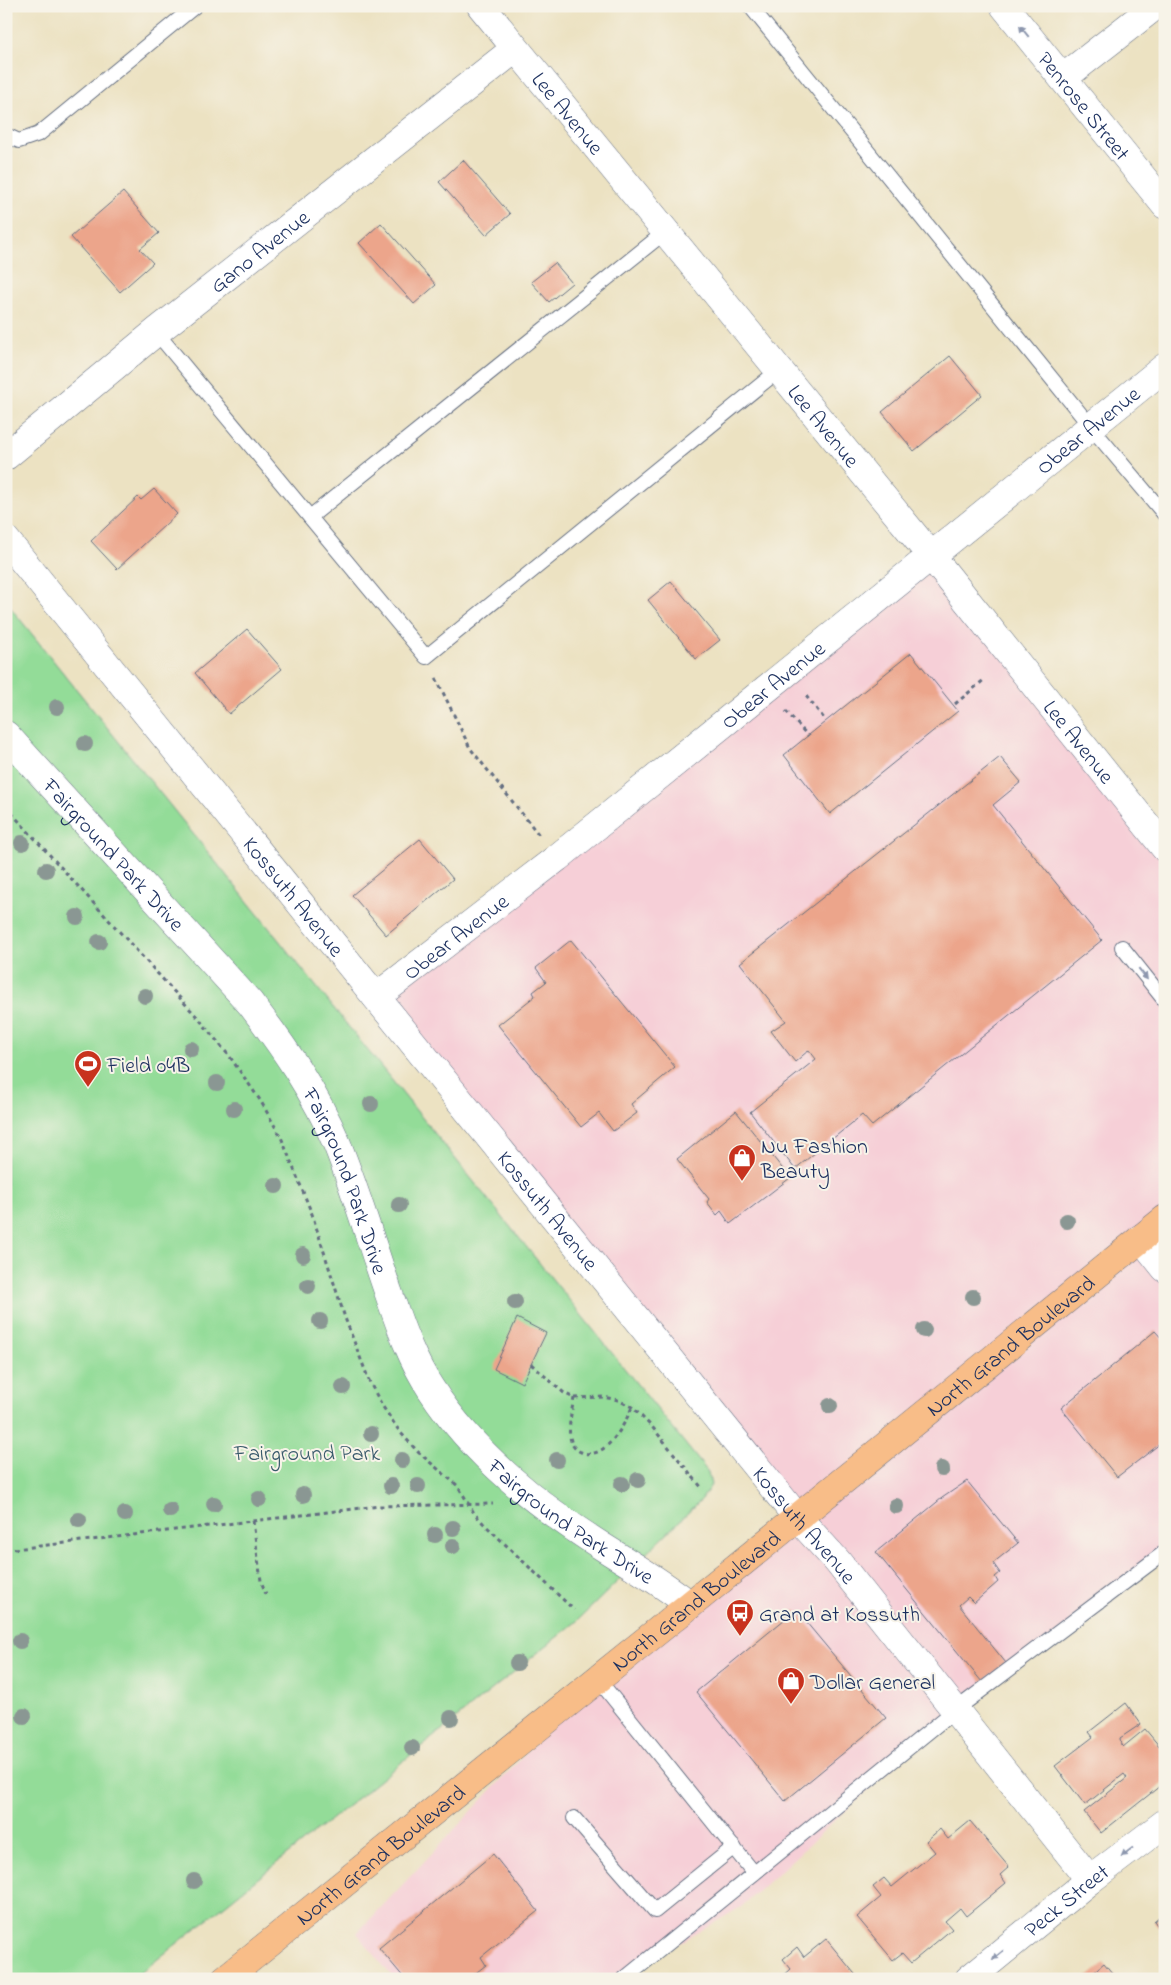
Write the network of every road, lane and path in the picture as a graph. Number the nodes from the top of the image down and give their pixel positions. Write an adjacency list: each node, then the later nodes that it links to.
1 (195, 6): 8 (lane)
2 (481, 6): 6 (street, Lee Avenue)
3 (750, 6): 14 (lane)
4 (1004, 6): 7 (street, Penrose Street, one-way to 4)
5 (1155, 6): 7 (street)
6 (515, 49): 10 (street, Lee Avenue); 11 (street, Gano Avenue)
7 (1063, 78): 9 (street, Penrose Street)
8 (6, 135)
9 (1165, 204)
10 (665, 232): 13 (street, Lee Avenue); 17 (lane)
11 (156, 332): 15 (street, Gano Avenue); 17 (lane)
12 (1165, 367): 14 (street, Obear Avenue)
13 (779, 370): 19 (street, Lee Avenue); 20 (lane)
14 (1091, 427): 16 (lane); 19 (street, Obear Avenue)
15 (6, 456)
16 (1165, 515)
17 (310, 517): 20 (lane)
18 (6, 540): 32 (street, Kossuth Avenue)
19 (932, 557): 29 (street, Lee Avenue); 30 (street, Obear Avenue)
20 (426, 657): 30 (path)
21 (985, 679): 23 (path)
22 (804, 693): 25 (path)
23 (955, 704)
24 (784, 708): 27 (path)
25 (826, 721)
26 (6, 735): 48 (street, Fairground Park Drive)
27 (808, 736)
28 (6, 807): 42 (path)
29 (1165, 848)
30 (557, 858): 32 (street, Obear Avenue)
31 (1122, 947): 33 (lane, one-way to 33)
32 (376, 997): 43 (street, Kossuth Avenue)
33 (1165, 1001)
34 (1165, 1219): 35 (main road, North Grand Boulevard)
35 (1141, 1238): 36 (street); 43 (main road, North Grand Boulevard)
36 (1165, 1268)
37 (531, 1364): 38 (path)
38 (574, 1398): 39 (path); 39 (path)
39 (632, 1406): 40 (path)
40 (702, 1488)
41 (500, 1503): 42 (path)
42 (468, 1504): 44 (path); 49 (path)
43 (797, 1517): 48 (main road, North Grand Boulevard); 51 (street, Kossuth Avenue)
44 (253, 1521): 45 (path); 47 (path)
45 (6, 1550)
46 (1165, 1552): 51 (lane)
47 (266, 1594)
48 (690, 1605): 50 (main road, North Grand Boulevard)
49 (574, 1610)
50 (597, 1678): 54 (lane); 57 (main road, North Grand Boulevard)
51 (954, 1711): 55 (lane); 56 (street, Kossuth Avenue)
52 (574, 1818): 54 (lane)
53 (1165, 1823): 56 (street, Peck Street, one-way to 56)
54 (734, 1847): 55 (lane)
55 (754, 1873): 58 (lane)
56 (1090, 1880): 59 (street, Peck Street, one-way to 59)
57 (225, 1979)
58 (624, 1979)
59 (969, 1979)

